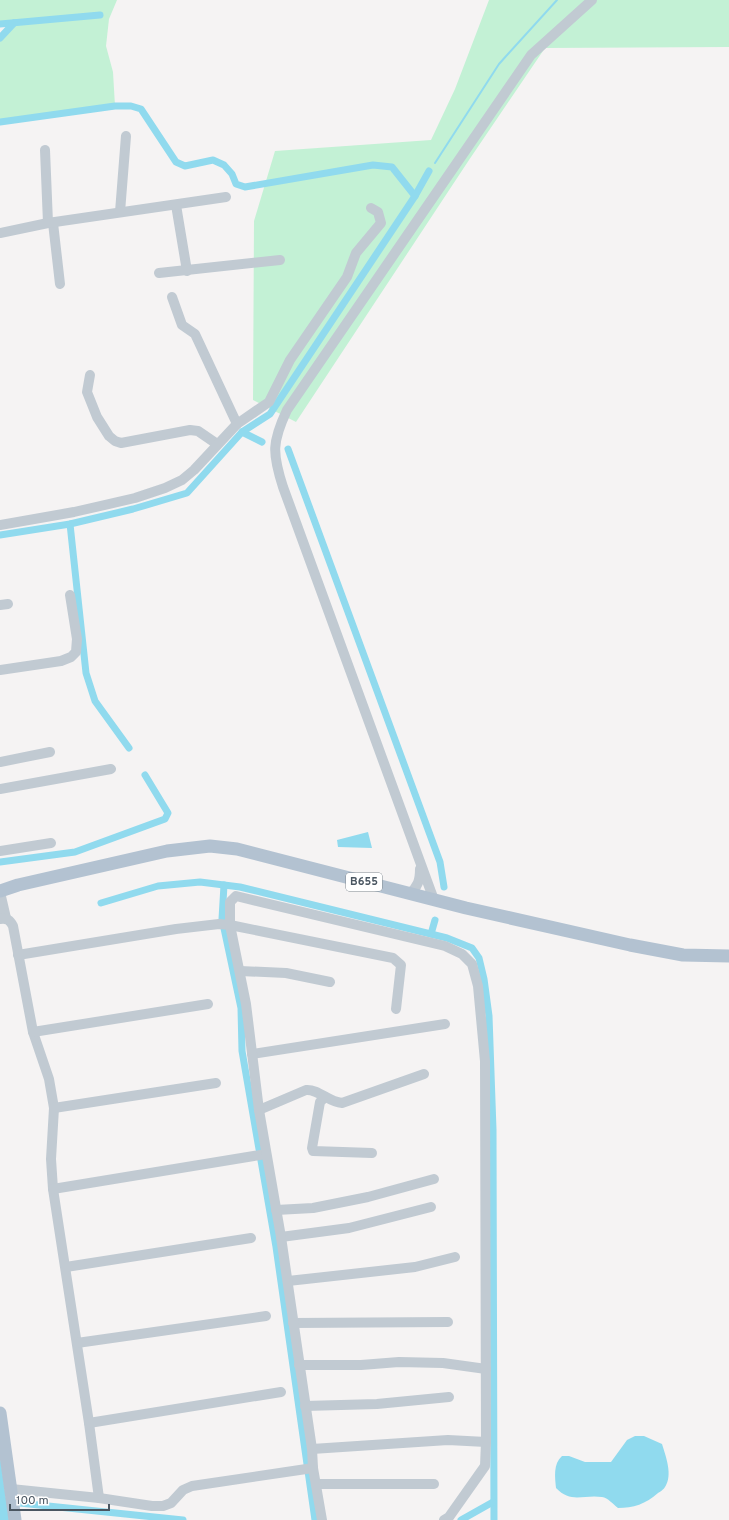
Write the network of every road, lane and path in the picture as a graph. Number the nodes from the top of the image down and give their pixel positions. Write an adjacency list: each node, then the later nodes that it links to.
1 (592, 0): 27 (street)
2 (126, 136): 7 (street)
3 (45, 150): 8 (street)
4 (226, 197): 5 (street)
5 (176, 205): 7 (street); 11 (street)
6 (371, 208): 16 (street)
7 (120, 212): 8 (street)
8 (50, 223): 9 (street); 13 (street)
9 (0, 232)
10 (280, 260): 11 (street)
11 (186, 271): 12 (street)
12 (159, 273)
13 (60, 284)
14 (172, 297): 16 (street)
15 (90, 375): 17 (street)
16 (237, 424): 17 (street)
17 (217, 444): 18 (street)
18 (0, 525)
19 (70, 595): 20 (street)
20 (0, 670)
21 (50, 752): 22 (street)
22 (0, 762)
23 (111, 769): 24 (street)
24 (0, 789)
25 (51, 843): 26 (street)
26 (0, 851)
27 (421, 865): 29 (street); 30 (street)
28 (0, 892): 29 (main road, B655); 31 (street)
29 (409, 894): 30 (main road, B655)
30 (434, 900): 34 (main road, B655)
31 (3, 919): 33 (street)
32 (226, 924): 33 (street); 35 (street); 38 (street); 63 (street)
33 (18, 955): 40 (street)
34 (729, 956)
35 (240, 971): 36 (street); 41 (street)
36 (330, 982)
37 (208, 1004): 40 (street)
38 (396, 1010)
39 (445, 1024): 41 (street)
40 (32, 1032): 45 (street)
41 (252, 1054): 46 (street)
42 (424, 1074): 44 (street)
43 (216, 1083): 45 (street)
44 (325, 1096): 46 (street); 47 (street)
45 (54, 1108): 50 (street)
46 (259, 1110): 48 (street)
47 (372, 1154)
48 (261, 1155): 50 (street); 52 (street)
49 (434, 1179): 52 (street)
50 (53, 1189): 56 (street)
51 (432, 1207): 53 (street)
52 (276, 1210): 53 (street)
53 (281, 1237): 57 (street)
54 (251, 1238): 56 (street)
55 (454, 1257): 57 (street)
56 (66, 1267): 61 (street)
57 (288, 1281): 60 (street)
58 (266, 1316): 61 (street)
59 (448, 1322): 60 (street)
60 (293, 1323): 62 (street)
61 (77, 1343): 68 (street)
62 (299, 1365): 63 (street); 66 (street)
63 (486, 1369): 69 (street)
64 (281, 1392): 68 (street)
65 (449, 1397): 66 (street)
66 (305, 1406): 70 (street)
67 (0, 1413): 74 (main road)
68 (89, 1423): 75 (street)
69 (486, 1442): 70 (street); 78 (street)
70 (312, 1449): 71 (street)
71 (309, 1469): 72 (street); 75 (street)
72 (316, 1484): 73 (street); 77 (street)
73 (434, 1484)
74 (11, 1492): 75 (street); 76 (main road)
75 (99, 1498)
76 (15, 1516)
77 (322, 1520)
78 (444, 1520)

